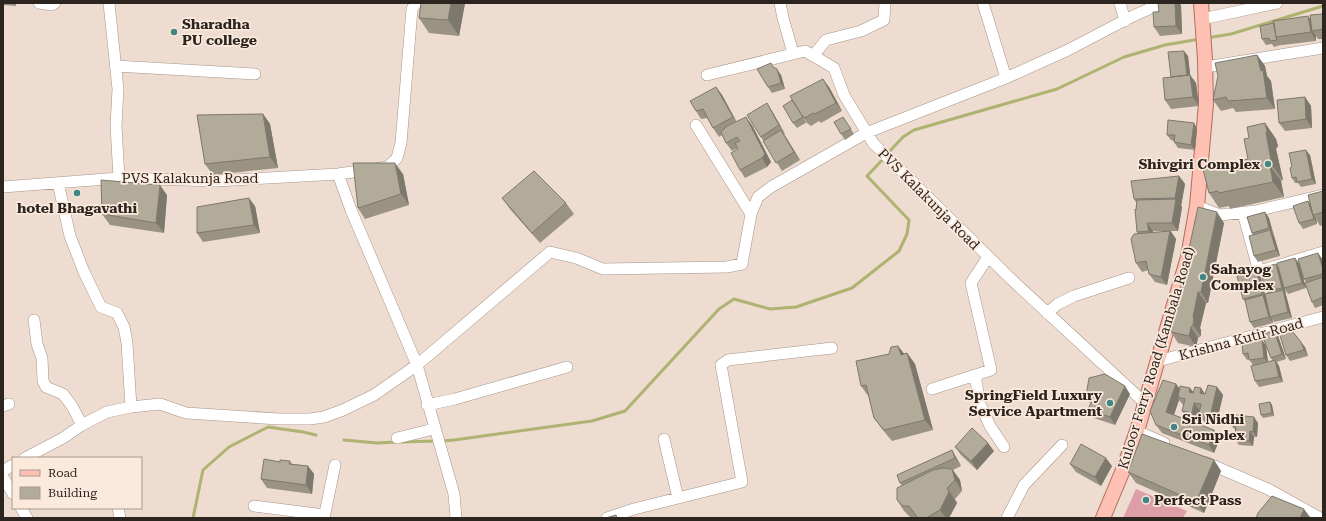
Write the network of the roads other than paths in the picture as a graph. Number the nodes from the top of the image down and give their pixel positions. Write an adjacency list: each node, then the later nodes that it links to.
1 (39, 3): 2 (street)
2 (55, 3)
3 (109, 3): 18 (street)
4 (416, 3): 24 (street, PVS Kalakunja Road)
5 (780, 3): 15 (street)
6 (885, 3): 16 (street)
7 (983, 3): 21 (street)
8 (1120, 3): 12 (street)
9 (1162, 3): 12 (street)
10 (1201, 3): 13 (main road, Kuloor Ferry Road (Kambala Road))
11 (1277, 3): 13 (street)
12 (1125, 21): 21 (street)
13 (1202, 22): 17 (main road, Kuloor Ferry Road (Kambala Road))
14 (1323, 48): 17 (street)
15 (793, 53): 16 (street, PVS Kalakunja Road); 20 (street, PVS Kalakunja Road)
16 (813, 56): 23 (street, PVS Kalakunja Road)
17 (1205, 63): 29 (main road, Kuloor Ferry Road (Kambala Road))
18 (115, 66): 19 (street); 25 (street)
19 (255, 74)
20 (707, 74)
21 (1006, 78): 23 (street)
22 (696, 126): 31 (street)
23 (866, 133): 31 (street); 33 (street, PVS Kalakunja Road)
24 (338, 174): 25 (street, PVS Kalakunja Road); 42 (street)
25 (119, 178): 26 (street, PVS Kalakunja Road)
26 (58, 183): 27 (street, PVS Kalakunja Road); 48 (street)
27 (3, 187)
28 (1323, 195): 30 (street)
29 (1197, 206): 30 (street); 41 (main road, Kuloor Ferry Road (Kambala Road))
30 (1243, 212): 34 (street)
31 (751, 214): 42 (street)
32 (1323, 252): 34 (street)
33 (988, 257): 37 (street, PVS Kalakunja Road); 44 (street)
34 (1259, 272): 35 (street)
35 (1242, 277)
36 (1129, 278): 37 (street)
37 (1048, 313): 46 (street, PVS Kalakunja Road)
38 (1323, 317): 41 (street, Krishna Kutir Road)
39 (34, 320): 49 (street)
40 (832, 348): 64 (street)
41 (1158, 361): 46 (main road, Kuloor Ferry Road (Kambala Road))
42 (417, 365): 47 (street); 48 (street)
43 (567, 367): 47 (street)
44 (975, 375): 45 (street); 55 (street)
45 (932, 390)
46 (1145, 403): 51 (main road, Kuloor Ferry Road (Kambala Road))
47 (427, 405): 50 (street)
48 (131, 407): 49 (street)
49 (82, 425): 57 (street)
50 (435, 431): 52 (street); 70 (street)
51 (1137, 431): 56 (street); 73 (main road, Kuloor Ferry Road (Kambala Road))
52 (397, 438)
53 (664, 439): 64 (street)
54 (1062, 445): 72 (street)
55 (1004, 447)
56 (1173, 447)
57 (27, 457)
58 (1195, 457): 74 (street)
59 (335, 465): 68 (street)
60 (12, 466): 61 (street)
61 (3, 471)
62 (3, 477): 63 (street)
63 (12, 492)
64 (678, 498): 67 (street)
65 (254, 506): 68 (street)
66 (22, 509): 69 (street)
67 (636, 514): 71 (street)
68 (324, 516)
69 (27, 518)
70 (456, 518)
71 (607, 518)
72 (1007, 518)
73 (1102, 518)
74 (1320, 518)

